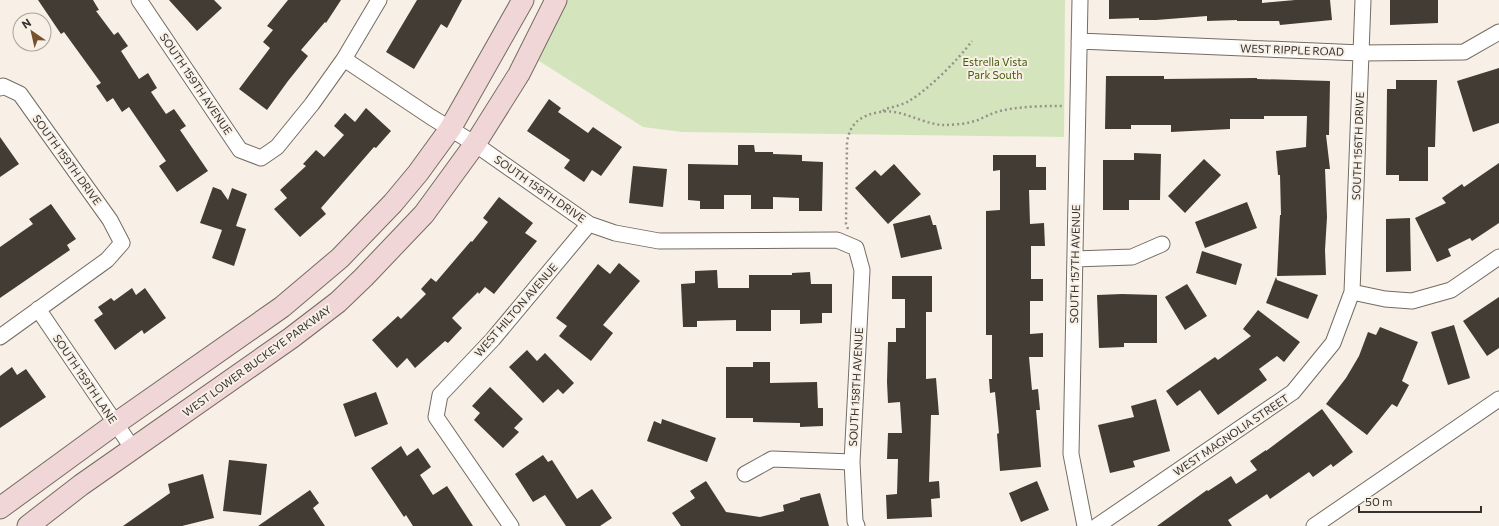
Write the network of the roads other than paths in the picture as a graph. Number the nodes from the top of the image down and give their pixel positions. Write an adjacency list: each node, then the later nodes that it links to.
1 (139, 0): 10 (street, SOUTH 159TH AVENUE)
2 (378, 0): 10 (street)
3 (523, 0): 12 (main road)
4 (556, 0): 13 (main road, WEST LOWER BUCKEYE PARKWAY)
5 (1080, 0): 8 (street, SOUTH 157TH AVENUE)
6 (1363, 0): 9 (street, SOUTH 156TH DRIVE)
7 (1499, 32): 9 (street, WEST RIPPLE ROAD)
8 (1079, 41): 9 (street, WEST RIPPLE ROAD); 18 (street, SOUTH 157TH AVENUE)
9 (1361, 53): 19 (street, SOUTH 156TH DRIVE)
10 (344, 59): 12 (street, SOUTH 158TH DRIVE)
11 (2, 87): 20 (street, SOUTH 159TH DRIVE)
12 (450, 129): 13 (street, SOUTH 158TH DRIVE); 23 (main road)
13 (475, 144): 14 (street, SOUTH 158TH DRIVE); 24 (main road, WEST LOWER BUCKEYE PARKWAY)
14 (589, 224): 16 (street, SOUTH 158TH DRIVE); 29 (street, WEST HILTON AVENUE)
15 (1162, 244): 18 (street)
16 (856, 248): 25 (street, SOUTH 158TH AVENUE)
17 (1499, 258): 19 (street)
18 (1075, 259): 31 (street, SOUTH 157TH AVENUE)
19 (1352, 292): 32 (street, WEST MAGNOLIA STREET)
20 (38, 309): 21 (street); 23 (street, SOUTH 159TH LANE)
21 (0, 337)
22 (1499, 399): 33 (street)
23 (115, 424): 24 (street, SOUTH 159TH LANE); 27 (main road)
24 (133, 449): 28 (main road, WEST LOWER BUCKEYE PARKWAY)
25 (852, 462): 26 (street); 30 (street, SOUTH 158TH AVENUE)
26 (745, 474)
27 (0, 508)
28 (28, 526)
29 (511, 526)
30 (857, 526)
31 (1085, 526)
32 (1097, 526)
33 (1314, 526)

